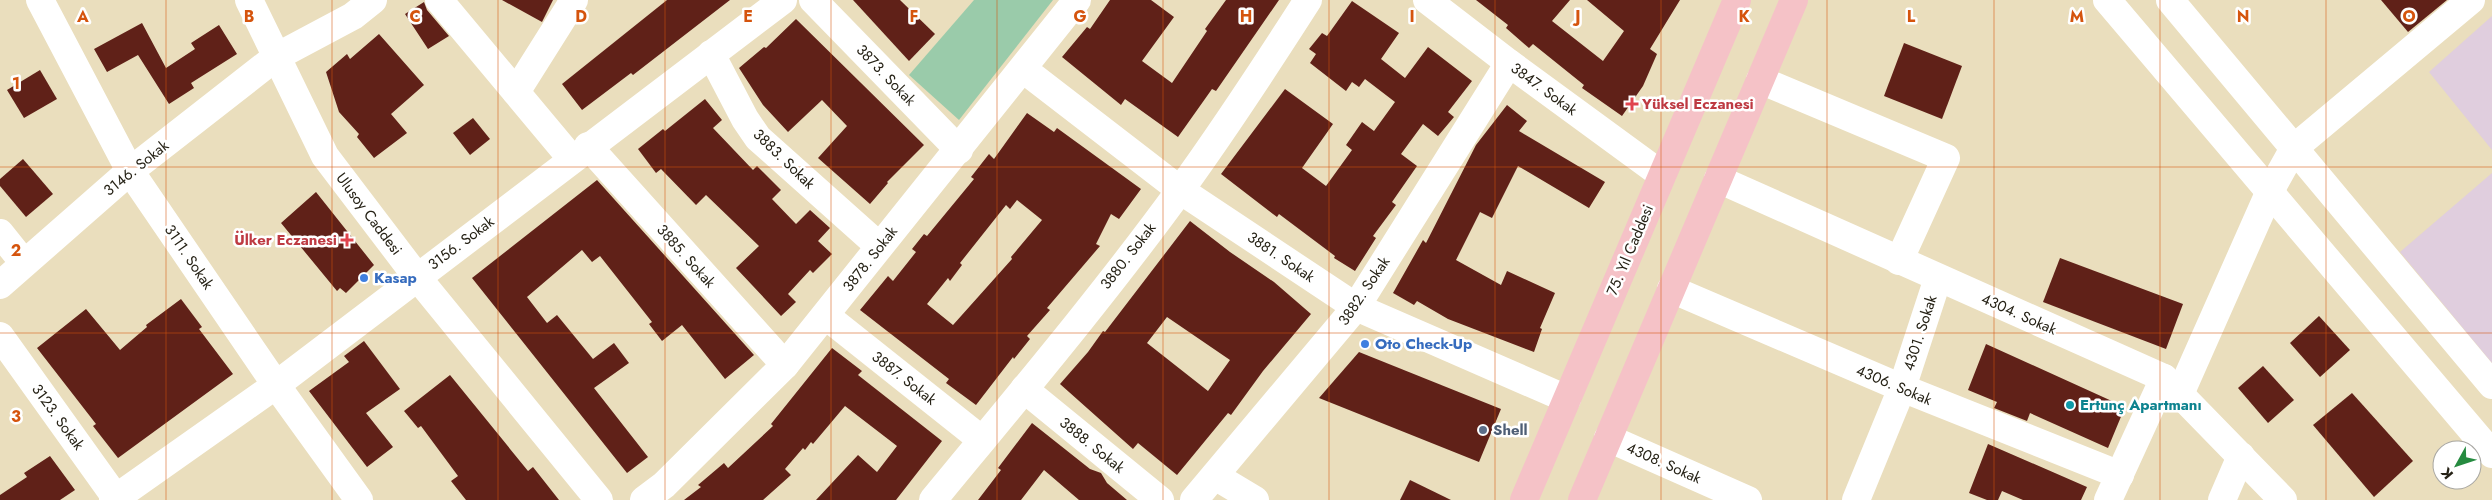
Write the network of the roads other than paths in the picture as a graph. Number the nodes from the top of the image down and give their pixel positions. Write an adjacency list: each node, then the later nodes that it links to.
1 (40, 0): 25 (street, 3111. Sokak)
2 (249, 0): 17 (street, Ulusoy Caddesi)
3 (373, 0): 17 (street, 3146. Sokak)
4 (439, 0): 21 (street, 3885. Sokak)
5 (574, 0): 21 (street)
6 (783, 0): 16 (street, 3156. Sokak)
7 (813, 0): 23 (street, 3873. Sokak)
8 (1077, 0): 19 (street, 3878. Sokak)
9 (1308, 0): 28 (street, 3880. Sokak)
10 (1427, 0): 18 (street, 3847. Sokak)
11 (1737, 0): 26 (main road, 75. Yıl Caddesi)
12 (1794, 0): 20 (main road)
13 (2107, 0): 29 (street)
14 (2170, 0): 22 (street)
15 (2471, 0): 22 (street)
16 (711, 54): 24 (street, 3156. Sokak); 31 (street, 3883. Sokak)
17 (276, 57): 25 (street, 3146. Sokak); 34 (street, Ulusoy Caddesi)
18 (1509, 63): 26 (street, 3847. Sokak); 38 (street, 3882. Sokak)
19 (1023, 69): 23 (street, 3878. Sokak); 28 (street, 3881. Sokak)
20 (1760, 80): 27 (main road); 32 (street)
21 (516, 92): 24 (street, 3885. Sokak)
22 (2294, 148): 29 (street); 43 (street)
23 (959, 150): 31 (street, 3878. Sokak)
24 (580, 152): 34 (street, 3156. Sokak); 41 (street, 3885. Sokak)
25 (130, 171): 33 (street, 3146. Sokak); 42 (street, 3111. Sokak)
26 (1662, 175): 47 (main road, 75. Yıl Caddesi)
27 (1718, 179): 32 (street, 4304. Sokak); 37 (main road)
28 (1180, 190): 38 (street, 3881. Sokak); 46 (street, 3880. Sokak)
29 (2270, 191): 44 (street); 50 (street)
30 (0, 233): 33 (street)
31 (879, 246): 39 (street, 3878. Sokak)
32 (1900, 261): 35 (street, 4304. Sokak)
33 (24, 263): 36 (street, 3146. Sokak)
34 (417, 277): 42 (street, 3156. Sokak); 56 (street, Ulusoy Caddesi)
35 (1938, 278): 44 (street, 4304. Sokak); 45 (street, 4301. Sokak)
36 (0, 285)
37 (1671, 289): 45 (street, 4306. Sokak); 48 (main road)
38 (1356, 307): 47 (street, 3881. Sokak); 53 (street, 3882. Sokak)
39 (826, 316): 41 (street, 3878. Sokak); 49 (street, 3887. Sokak)
40 (0, 336): 54 (street, 3123. Sokak)
41 (785, 365): 57 (street, 3878. Sokak)
42 (276, 385): 54 (street, 3156. Sokak); 55 (street, 3111. Sokak)
43 (2492, 385)
44 (2172, 386): 51 (street, 4304. Sokak); 52 (street)
45 (1902, 388): 52 (street, 4306. Sokak); 65 (street, 4301. Sokak)
46 (1024, 390): 49 (street, 3880. Sokak); 59 (street, 3888. Sokak)
47 (1567, 399): 62 (main road, 75. Yıl Caddesi)
48 (1608, 438): 63 (main road); 64 (street, 4308. Sokak)
49 (982, 440): 58 (street, 3880. Sokak)
50 (2492, 454)
51 (2241, 456): 67 (street); 68 (street, 4304. Sokak)
52 (2120, 475): 66 (street)
53 (1214, 476): 60 (street, 3882. Sokak); 61 (street)
54 (115, 499)
55 (359, 500)
56 (599, 500)
57 (644, 500)
58 (933, 500)
59 (1160, 500)
60 (1194, 500)
61 (1255, 500)
62 (1524, 500)
63 (1582, 500)
64 (1748, 500)
65 (1856, 500)
66 (2108, 500)
67 (2222, 500)
68 (2283, 500)

